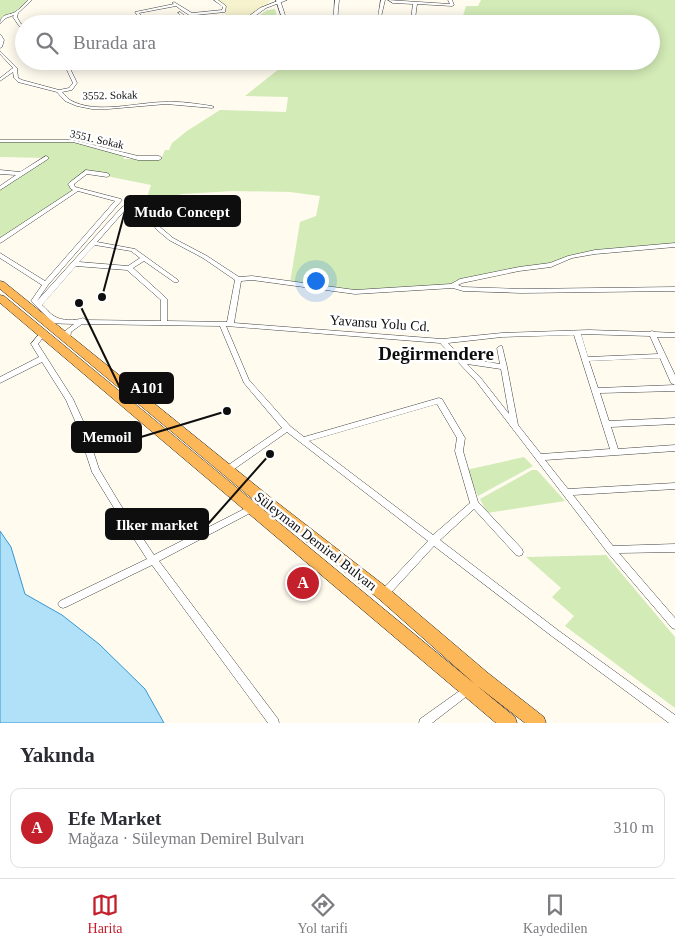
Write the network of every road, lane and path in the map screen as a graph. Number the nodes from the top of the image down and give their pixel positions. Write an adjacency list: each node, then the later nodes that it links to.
1 (30, 0): 13 (street)
2 (216, 0): 14 (street)
3 (278, 0): 4 (street); 16 (street); 17 (street)
4 (285, 0)
5 (337, 0): 18 (street)
6 (383, 0): 19 (street)
7 (390, 0): 10 (street)
8 (450, 0): 10 (street)
9 (171, 1): 11 (street); 12 (street)
10 (415, 3): 20 (street)
11 (176, 5): 12 (street); 14 (street)
12 (136, 12): 15 (street)
13 (15, 14): 21 (street)
14 (192, 14)
15 (138, 15)
16 (253, 15)
17 (283, 15)
18 (336, 15)
19 (380, 15)
20 (414, 15)
21 (0, 23)
22 (0, 36): 23 (street)
23 (0, 47)
24 (1, 54): 25 (street, 3552. Sokak)
25 (15, 68): 28 (street)
26 (15, 70): 29 (street, 3552. Sokak)
27 (68, 70): 29 (street)
28 (0, 80)
29 (59, 91): 30 (street, 3552. Sokak)
30 (212, 107)
31 (0, 141): 33 (street, 3551. Sokak)
32 (46, 158): 35 (street)
33 (159, 158)
34 (0, 172): 35 (street)
35 (21, 174): 37 (street)
36 (107, 175): 38 (street)
37 (0, 188)
38 (77, 189): 41 (street); 51 (street)
39 (124, 208): 42 (street)
40 (150, 211): 48 (street)
41 (0, 241)
42 (94, 243): 45 (street); 46 (street)
43 (675, 245): 52 (street)
44 (0, 255): 51 (street)
45 (144, 258): 47 (street); 49 (street)
46 (77, 264): 47 (street); 55 (street)
47 (130, 268): 59 (street)
48 (238, 279): 52 (street); 60 (street)
49 (176, 281)
50 (0, 284): 58 (highway, Süleyman Demirel Bulvarı)
51 (46, 284): 55 (street)
52 (453, 286): 53 (street)
53 (675, 289)
54 (0, 298): 63 (highway, Süleyman Demirel Bulvarı)
55 (38, 305): 56 (street)
56 (59, 320): 57 (street, Yavansu Yolu Cd.); 58 (street, Yavansu Yolu Cd.)
57 (83, 320): 59 (street, Yavansu Yolu Cd.); 65 (street)
58 (44, 321): 65 (highway, Süleyman Demirel Bulvarı)
59 (164, 322): 60 (street, Yavansu Yolu Cd.)
60 (226, 324): 66 (street, Yavansu Yolu Cd.); 80 (street)
61 (577, 332): 62 (street, Yavansu Yolu Cd.); 66 (street, Yavansu Yolu Cd.); 71 (street)
62 (652, 333): 64 (street, Yavansu Yolu Cd.); 68 (street)
63 (42, 335): 69 (street); 89 (highway, Süleyman Demirel Bulvarı)
64 (675, 335)
65 (66, 339): 85 (highway, Süleyman Demirel Bulvarı)
66 (442, 341): 70 (street)
67 (500, 348): 72 (street)
68 (663, 356): 71 (street); 74 (street)
69 (43, 358): 73 (street); 94 (street)
70 (459, 360): 72 (street); 79 (street)
71 (586, 360): 76 (street)
72 (504, 367): 79 (street)
73 (0, 380)
74 (675, 383)
75 (675, 388): 76 (street)
76 (596, 391): 78 (street)
77 (675, 421): 78 (street)
78 (606, 424): 83 (street)
79 (515, 427): 84 (street)
80 (287, 428): 81 (street); 85 (street)
81 (303, 440): 88 (street); 90 (street)
82 (675, 448): 83 (street)
83 (615, 452): 84 (street)
84 (538, 457): 87 (street)
85 (227, 470): 95 (highway, Süleyman Demirel Bulvarı)
86 (675, 486): 87 (street)
87 (567, 492): 92 (street)
88 (474, 504): 90 (street); 93 (street)
89 (251, 509): 94 (street); 98 (highway, Süleyman Demirel Bulvarı)
90 (434, 540): 95 (street); 99 (street)
91 (675, 548): 92 (street)
92 (611, 550): 97 (street)
93 (519, 552)
94 (153, 560): 96 (street); 100 (street)
95 (384, 594): 103 (highway, Süleyman Demirel Bulvarı)
96 (63, 604)
97 (675, 625)
98 (468, 689): 101 (street); 102 (highway, Süleyman Demirel Bulvarı)
99 (675, 721)
100 (274, 723)
101 (424, 723)
102 (509, 723)
103 (538, 723)

